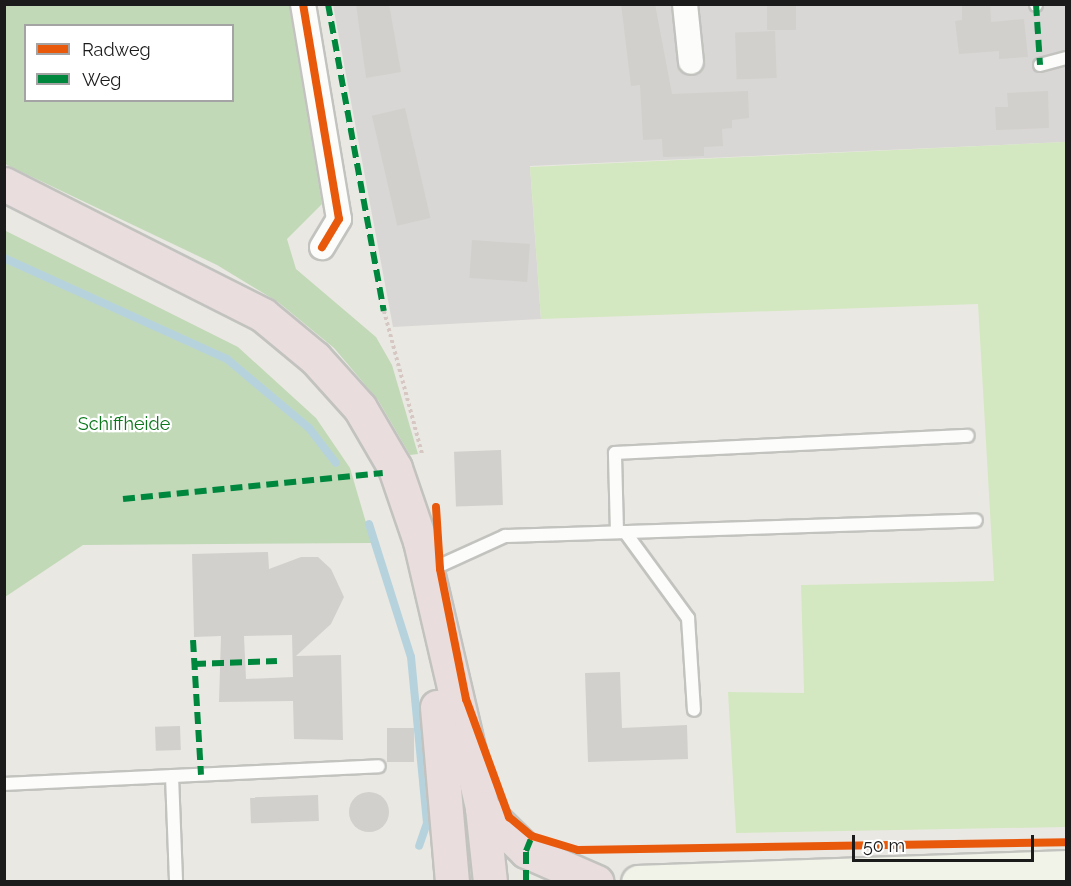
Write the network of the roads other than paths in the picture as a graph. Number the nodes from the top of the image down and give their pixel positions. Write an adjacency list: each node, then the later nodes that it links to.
1 (303, 4): 8 (street)
2 (685, 4): 4 (street)
3 (1066, 57): 5 (lane)
4 (691, 62)
5 (1040, 64)
6 (4, 184): 12 (highway)
7 (4, 199): 21 (highway)
8 (322, 247)
9 (968, 436): 11 (lane)
10 (976, 520): 11 (lane)
11 (621, 532): 12 (lane); 13 (lane)
12 (428, 571): 17 (highway)
13 (694, 710)
14 (379, 766): 15 (lane)
15 (172, 776): 16 (lane); 20 (lane)
16 (4, 783)
17 (482, 808): 22 (highway); 23 (highway)
18 (1066, 867): 19 (main road)
19 (761, 879): 24 (main road)
20 (176, 882)
21 (452, 882)
22 (490, 882)
23 (597, 882)
24 (638, 882)

